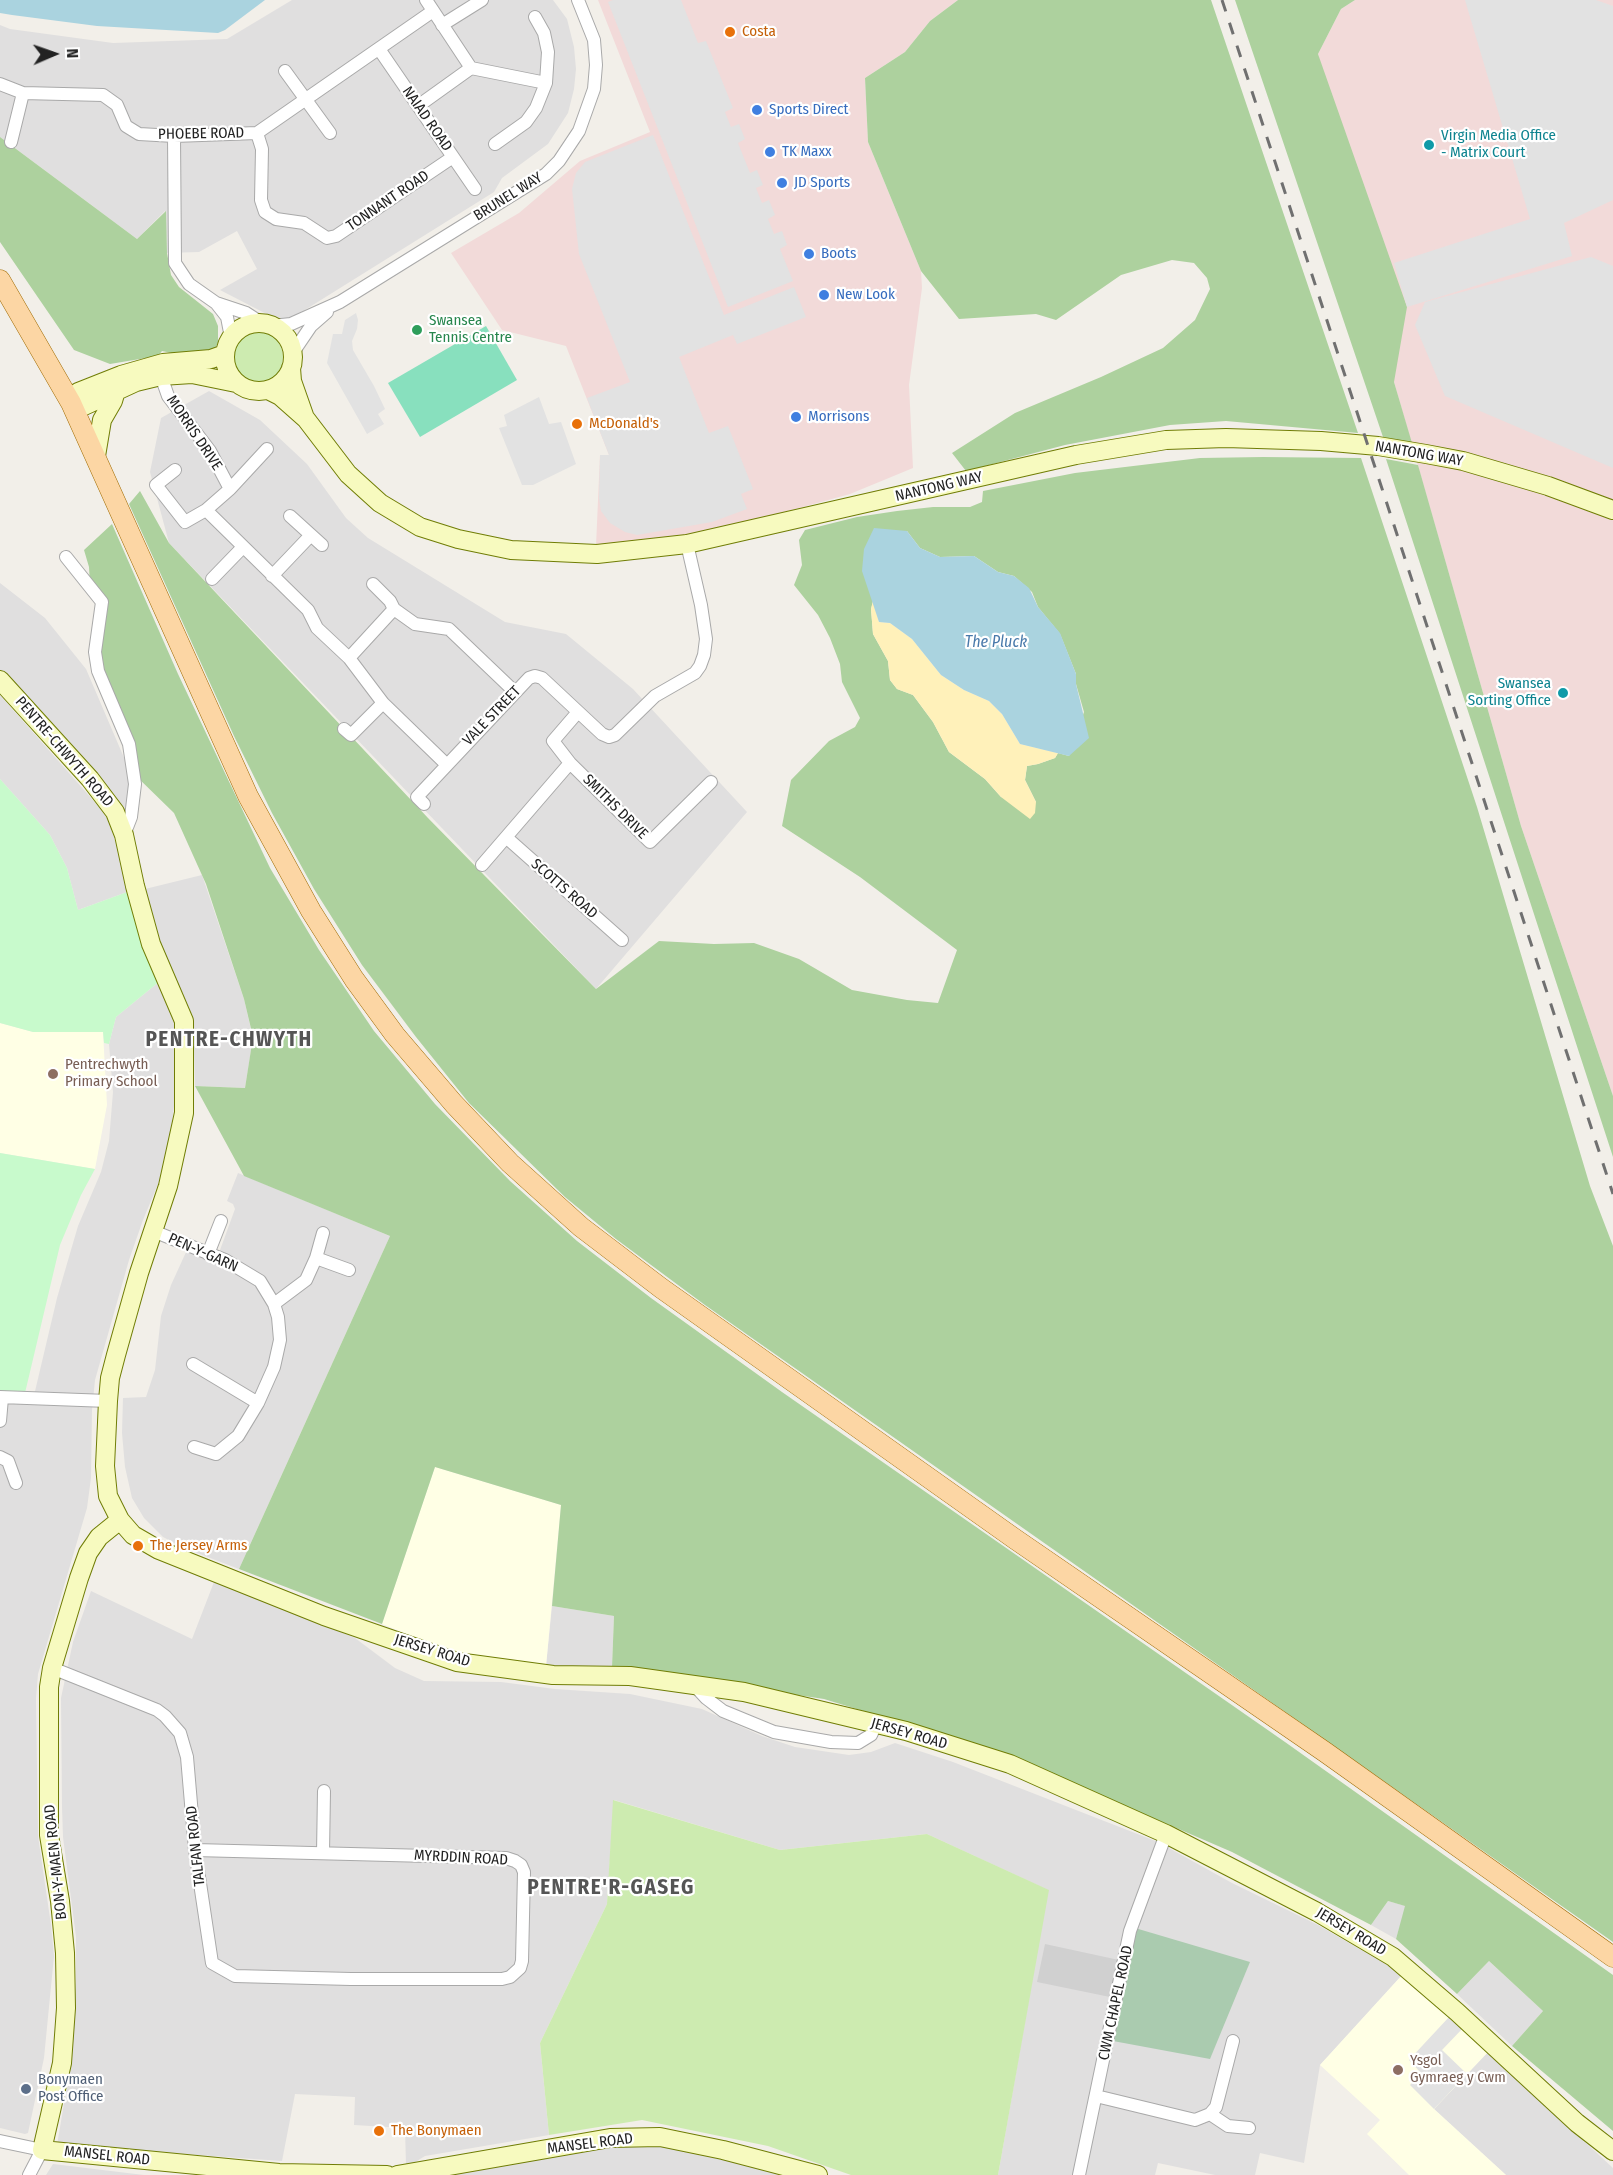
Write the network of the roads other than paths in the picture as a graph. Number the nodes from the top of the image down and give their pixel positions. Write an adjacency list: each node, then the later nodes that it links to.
1 (482, 0): 5 (street)
2 (579, 0): 22 (street, BRUNEL WAY)
3 (429, 5): 5 (street); 6 (street, PHOEBE ROAD)
4 (535, 17): 9 (street)
5 (442, 25): 7 (street)
6 (379, 49): 12 (street, PHOEBE ROAD); 13 (street, NAIAD ROAD)
7 (471, 68): 9 (street); 13 (street)
8 (285, 71): 12 (street)
9 (546, 83): 18 (street)
10 (0, 84): 11 (street, PHOEBE ROAD)
11 (23, 93): 16 (street, PHOEBE ROAD); 17 (street)
12 (307, 100): 14 (street, PHOEBE ROAD); 15 (street)
13 (418, 106): 19 (street, NAIAD ROAD)
14 (257, 133): 16 (street, PHOEBE ROAD); 19 (street, TONNANT ROAD)
15 (330, 133)
16 (174, 136): 23 (street)
17 (11, 142)
18 (495, 144)
19 (453, 157): 20 (street, NAIAD ROAD)
20 (475, 189)
21 (0, 280): 31 (main road)
22 (339, 302): 24 (street, BRUNEL WAY); 26 (street, BRUNEL WAY)
23 (216, 303): 24 (street); 25 (street)
24 (267, 325): 25 (street); 26 (street)
25 (228, 346): 28 (street); 31 (street)
26 (291, 361): 29 (street); 32 (street, NANTONG WAY)
27 (161, 376): 28 (street); 30 (street); 36 (street, MORRIS DRIVE)
28 (236, 383): 29 (street)
29 (268, 390): 32 (street, NANTONG WAY)
30 (116, 391): 31 (street); 34 (street)
31 (71, 403): 34 (main road)
32 (306, 419): 41 (street, NANTONG WAY)
33 (267, 449): 36 (street, MORRIS DRIVE)
34 (96, 456): 86 (main road)
35 (175, 470): 37 (street, MORRIS DRIVE)
36 (230, 489): 37 (street, MORRIS DRIVE)
37 (206, 510): 43 (street)
38 (1613, 510): 41 (street, NANTONG WAY)
39 (290, 516): 40 (street)
40 (311, 535): 42 (street); 45 (street)
41 (687, 544): 53 (street, VALE STREET)
42 (322, 545)
43 (243, 547): 45 (street); 46 (street)
44 (66, 557): 59 (street)
45 (272, 576): 49 (street)
46 (212, 579)
47 (373, 584): 48 (street)
48 (394, 609): 49 (street); 51 (street)
49 (349, 658): 52 (street)
50 (0, 680): 59 (street, PENTRE-CHWYTH ROAD)
51 (515, 692): 53 (street, VALE STREET); 56 (street, VALE STREET)
52 (383, 703): 54 (street); 56 (street)
53 (578, 712): 55 (street)
54 (344, 729)
55 (570, 763): 57 (street, SMITHS DRIVE); 60 (street)
56 (446, 764): 58 (street, VALE STREET)
57 (711, 782)
58 (424, 804)
59 (124, 835): 64 (street, PENTRE-CHWYTH ROAD)
60 (507, 838): 61 (street); 62 (street, SCOTTS ROAD)
61 (482, 865)
62 (622, 940)
63 (221, 1221): 66 (street)
64 (153, 1231): 66 (street, PEN-Y-GARN); 72 (street, PENTRE-CHWYTH ROAD)
65 (323, 1233): 67 (street)
66 (208, 1254): 69 (street, PEN-Y-GARN)
67 (316, 1258): 68 (street); 69 (street)
68 (349, 1270)
69 (274, 1304): 73 (street, PEN-Y-GARN)
70 (193, 1364): 73 (street)
71 (1, 1397): 72 (street); 74 (street)
72 (108, 1401): 78 (street, PENTRE-CHWYTH ROAD)
73 (258, 1403): 75 (street, PEN-Y-GARN)
74 (0, 1421)
75 (194, 1447)
76 (0, 1457): 77 (street)
77 (16, 1484)
78 (120, 1520): 79 (street, BON-Y-MAEN ROAD); 80 (street, JERSEY ROAD)
79 (52, 1668): 84 (street, TALFAN ROAD); 93 (street, BON-Y-MAEN ROAD)
80 (694, 1685): 81 (street, JERSEY ROAD); 81 (street)
81 (876, 1724): 83 (street, JERSEY ROAD)
82 (324, 1791): 85 (street)
83 (1166, 1834): 89 (street, CWM CHAPEL ROAD); 94 (street, JERSEY ROAD)
84 (195, 1850): 85 (street, MYRDDIN ROAD); 87 (street, TALFAN ROAD)
85 (323, 1853): 87 (street, MYRDDIN ROAD)
86 (1613, 1957)
87 (351, 1979)
88 (1233, 2041): 90 (street)
89 (1096, 2096): 90 (street); 100 (street, CWM CHAPEL ROAD)
90 (1210, 2114): 91 (street)
91 (1249, 2128)
92 (0, 2141): 93 (street)
93 (42, 2150): 95 (street, MANSEL ROAD); 96 (street)
94 (1613, 2151)
95 (331, 2174): 97 (street, MANSEL ROAD)
96 (29, 2175)
97 (387, 2175)
98 (397, 2175): 99 (street, MANSEL ROAD)
99 (818, 2175)
100 (1079, 2175)

